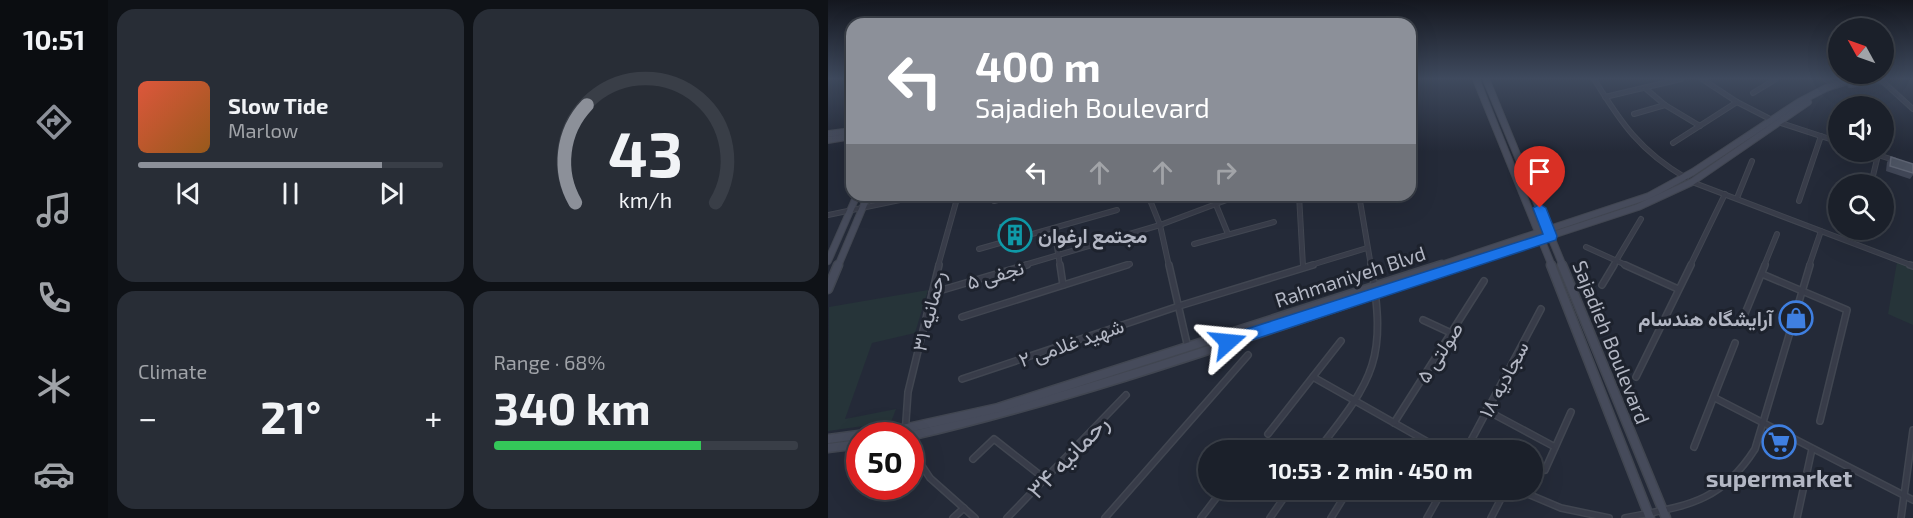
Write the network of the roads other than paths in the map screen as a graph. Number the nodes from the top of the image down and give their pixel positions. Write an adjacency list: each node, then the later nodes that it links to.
1 (1486, 103): 47 (main road, Sajadieh Boulevard)
2 (1496, 103): 44 (main road, Sajadieh Boulevard)
3 (1609, 103): 22 (street)
4 (1735, 103): 11 (street)
5 (1739, 103): 10 (street)
6 (1796, 103): 10 (main road, Rahmaniyeh Blvd)
7 (1806, 103): 10 (main road, Rahmaniyeh Blvd)
8 (1665, 105): 9 (street); 11 (street)
9 (1634, 114)
10 (1775, 121): 14 (street); 22 (main road, Rahmaniyeh Blvd)
11 (1700, 126): 18 (street)
12 (846, 132): 13 (main road)
13 (828, 135)
14 (1821, 136): 16 (street); 33 (street)
15 (846, 137): 17 (main road)
16 (1828, 138)
17 (828, 140)
18 (1673, 143)
19 (1894, 160): 21 (street)
20 (1752, 161): 24 (street)
21 (1904, 163)
22 (1689, 180): 23 (street); 44 (main road, Rahmaniyeh Blvd)
23 (1725, 194): 24 (street); 62 (street)
24 (1737, 198): 43 (street)
25 (854, 201): 37 (main road)
26 (864, 201): 35 (main road)
27 (894, 201): 35 (street)
28 (956, 201): 66 (street, رحمانیه ۳۱)
29 (1150, 201): 41 (street)
30 (1223, 201): 34 (street, نجفی ۵)
31 (1299, 201): 57 (street)
32 (1360, 201): 50 (street)
33 (1799, 201)
34 (1217, 203): 41 (street, نجفی ۵); 45 (street)
35 (861, 209): 37 (street); 63 (main road)
36 (1117, 210): 42 (street)
37 (850, 211): 38 (street); 53 (main road)
38 (828, 215)
39 (1641, 219): 54 (street)
40 (1274, 222): 45 (street)
41 (1160, 225): 52 (street, نجفی ۵); 67 (street)
42 (1054, 228): 51 (street); 52 (street)
43 (1821, 231): 56 (street); 64 (street)
44 (1550, 233): 47 (main road, Rahmaniyeh Blvd); 116 (main road, Sajadieh Boulevard)
45 (1228, 234): 48 (street)
46 (1777, 234): 58 (street)
47 (1540, 236): 65 (main road, Rahmaniyeh Blvd); 117 (main road, Sajadieh Boulevard)
48 (1194, 244)
49 (1586, 247): 54 (street)
50 (1367, 248): 57 (street, شهید غلامی ۲); 65 (street)
51 (979, 249)
52 (1058, 256): 60 (street); 66 (street, نجفی ۵)
53 (828, 261)
54 (1616, 261): 61 (street); 62 (street)
55 (1130, 264): 60 (street)
56 (1913, 266)
57 (1303, 267): 67 (street, شهید غلامی ۲)
58 (1762, 274): 64 (street); 69 (street)
59 (1485, 281): 72 (street, صولتی ۵)
60 (1063, 285): 70 (street)
61 (1602, 285)
62 (1678, 289): 78 (street)
63 (828, 290)
64 (1801, 290): 85 (street); 88 (street)
65 (1375, 291): 75 (main road, Rahmaniyeh Blvd); 82 (street)
66 (932, 293): 86 (street, رحمانیه ۳۱)
67 (1179, 306): 75 (street); 79 (street, شهید غلامی ۲)
68 (1541, 309): 83 (street, سجادیه ۱۸)
69 (1744, 316)
70 (962, 317)
71 (1423, 320): 72 (street)
72 (1451, 333): 87 (street, صولتی ۵)
73 (1341, 341): 77 (street)
74 (1735, 343): 81 (street)
75 (1189, 351): 89 (main road, Rahmaniyeh Blvd); 91 (main road, Rahmaniyeh Blvd)
76 (1248, 355): 122 (street)
77 (1313, 377): 82 (street); 92 (street)
78 (1636, 377)
79 (962, 379)
80 (1126, 395): 106 (street, رحمانیه ۳۴)
81 (1715, 398): 88 (street); 100 (street)
82 (1356, 402): 87 (street); 95 (street)
83 (1486, 410): 97 (street, سجادیه ۱۸); 99 (street)
84 (1571, 412): 99 (street)
85 (1820, 421)
86 (906, 422)
87 (1394, 423): 96 (street)
88 (1764, 424): 102 (street); 116 (street)
89 (924, 427)
90 (1913, 430): 107 (street)
91 (924, 433)
92 (1268, 434)
93 (846, 437): 94 (main road, Rahmaniyeh Blvd)
94 (828, 439)
95 (1326, 440)
96 (1424, 440)
97 (1471, 440)
98 (846, 446): 101 (main road)
99 (1555, 447): 104 (street)
100 (1694, 447)
101 (828, 448)
102 (1812, 449): 107 (street); 129 (street)
103 (973, 459): 106 (street)
104 (1545, 470)
105 (924, 474): 115 (street)
106 (1045, 479): 121 (street, رحمانیه ۳۴)
107 (1904, 495): 114 (street); 130 (street)
108 (1215, 500): 123 (street)
109 (1283, 500): 118 (street)
110 (1342, 500): 124 (street)
111 (1437, 500): 125 (street)
112 (1500, 500): 126 (street)
113 (1539, 500): 127 (street)
114 (1913, 500)
115 (964, 508): 119 (street); 120 (street)
116 (1665, 515): 117 (street)
117 (1649, 516): 128 (street)
118 (1271, 517)
119 (953, 518)
120 (975, 518)
121 (1007, 518)
122 (1105, 518)
123 (1201, 518)
124 (1331, 518)
125 (1427, 518)
126 (1491, 518)
127 (1609, 518)
128 (1625, 518)
129 (1797, 518)
130 (1901, 518)

